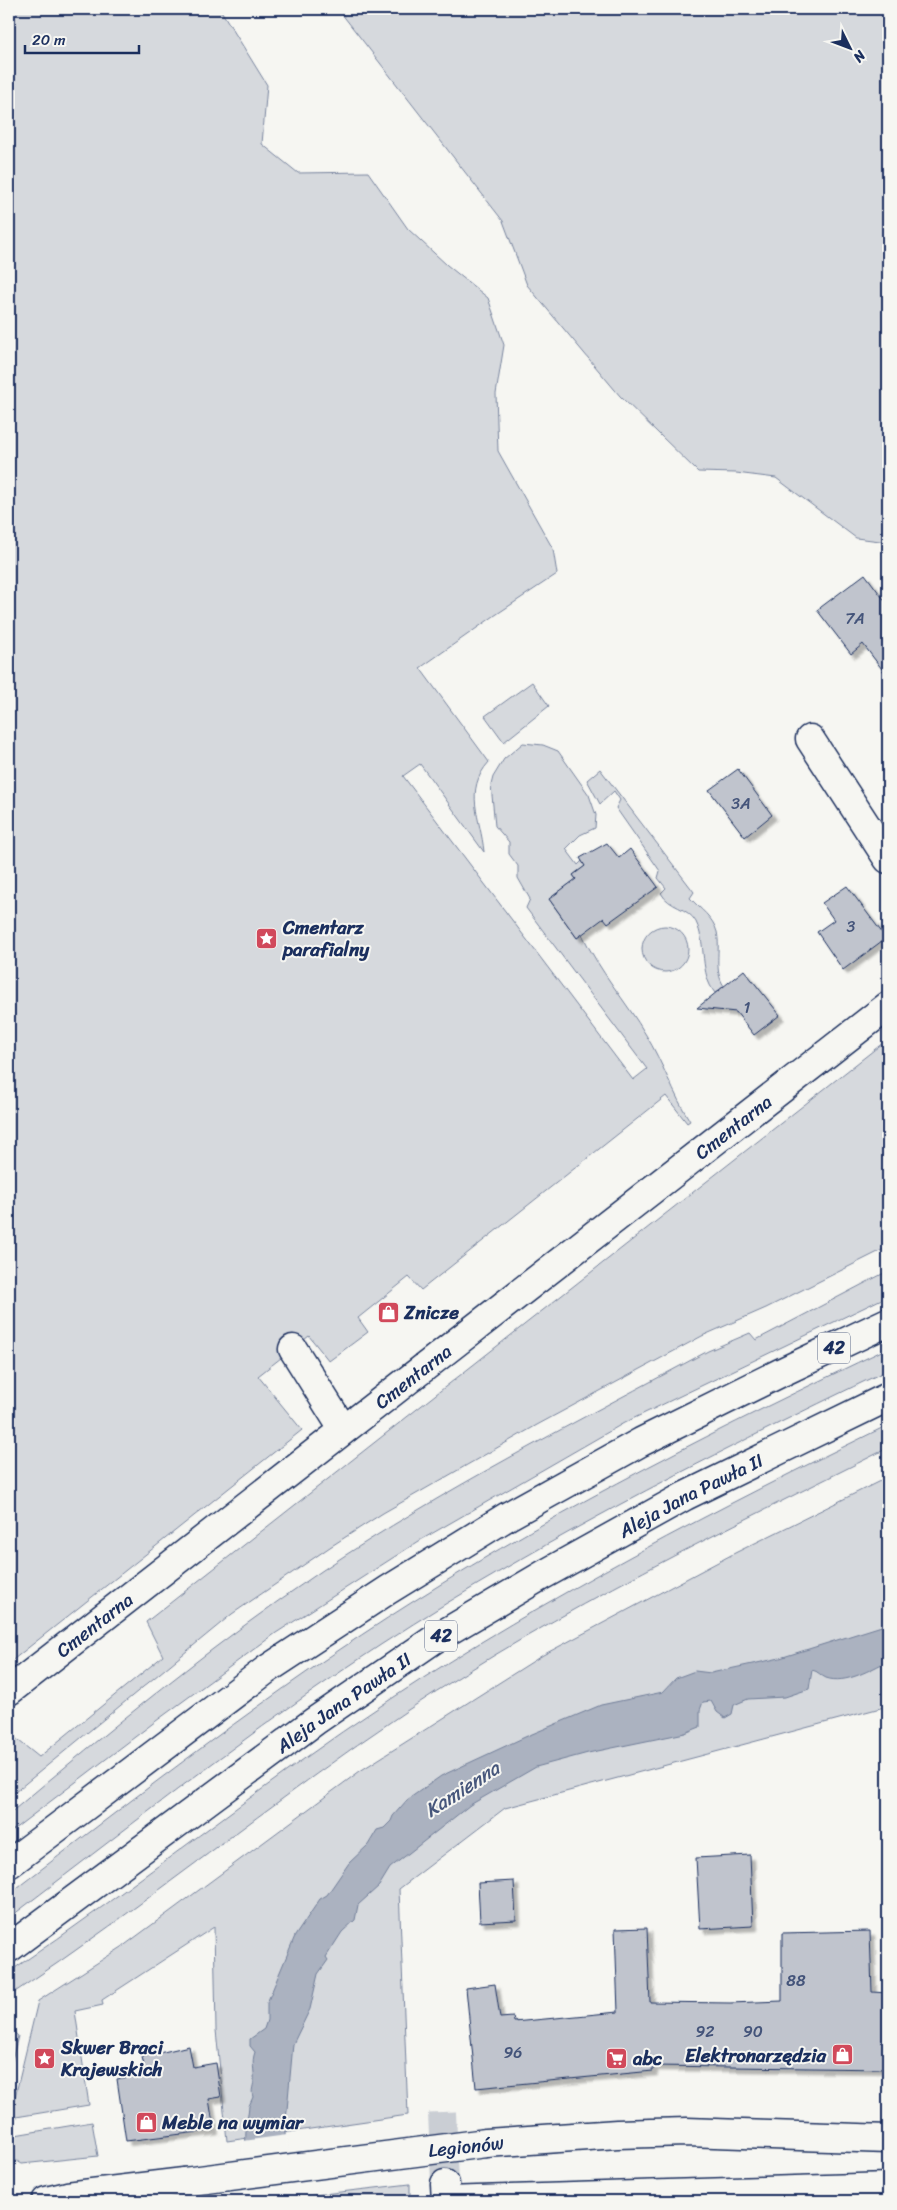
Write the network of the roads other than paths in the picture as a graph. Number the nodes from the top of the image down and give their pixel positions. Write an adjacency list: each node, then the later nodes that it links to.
1 (810, 739): 2 (main road)
2 (888, 859)
3 (888, 1006): 7 (main road, Cmentarna)
4 (888, 1322): 9 (main road, 42)
5 (293, 1349): 7 (main road)
6 (888, 1397): 10 (main road, Aleja Jana Pawła II / 42)
7 (343, 1429): 8 (main road, Cmentarna)
8 (9, 1691)
9 (9, 1864)
10 (9, 1948)
11 (888, 2139): 14 (main road, Legionów, bridge)
12 (445, 2184): 13 (main road)
13 (888, 2187)
14 (46, 2201)

